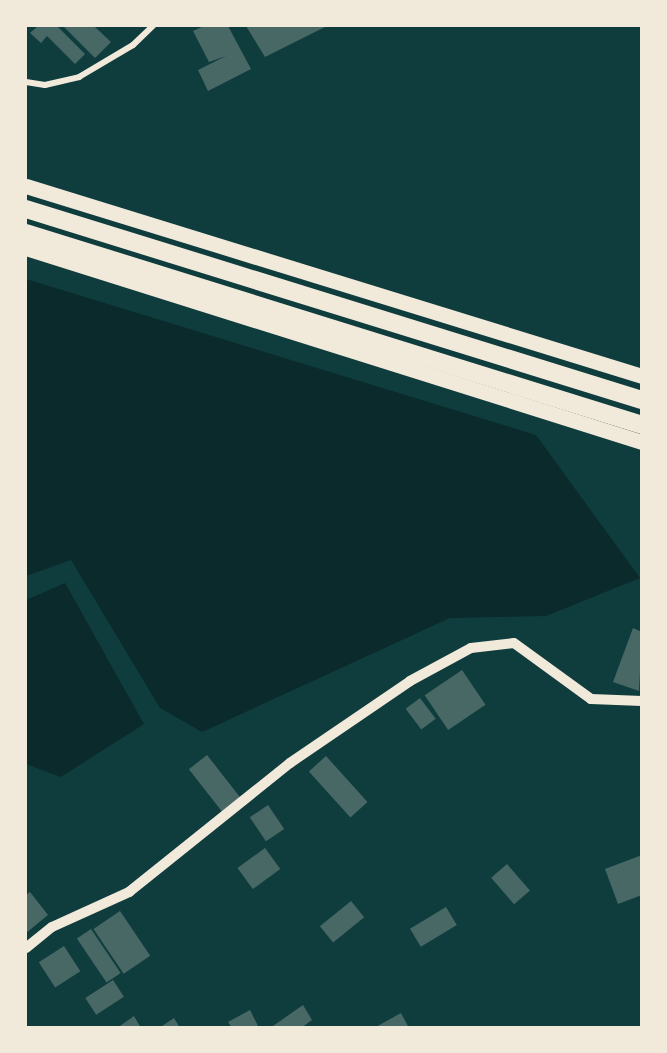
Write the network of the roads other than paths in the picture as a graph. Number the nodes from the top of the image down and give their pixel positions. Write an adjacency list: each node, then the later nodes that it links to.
1 (153, 26): 2 (street)
2 (26, 82)
3 (26, 186): 7 (main road)
4 (26, 209): 8 (highway)
5 (26, 233): 9 (highway)
6 (26, 248): 10 (main road)
7 (642, 376)
8 (642, 400)
9 (642, 425)
10 (642, 442)
11 (642, 701): 12 (street)
12 (26, 948)

